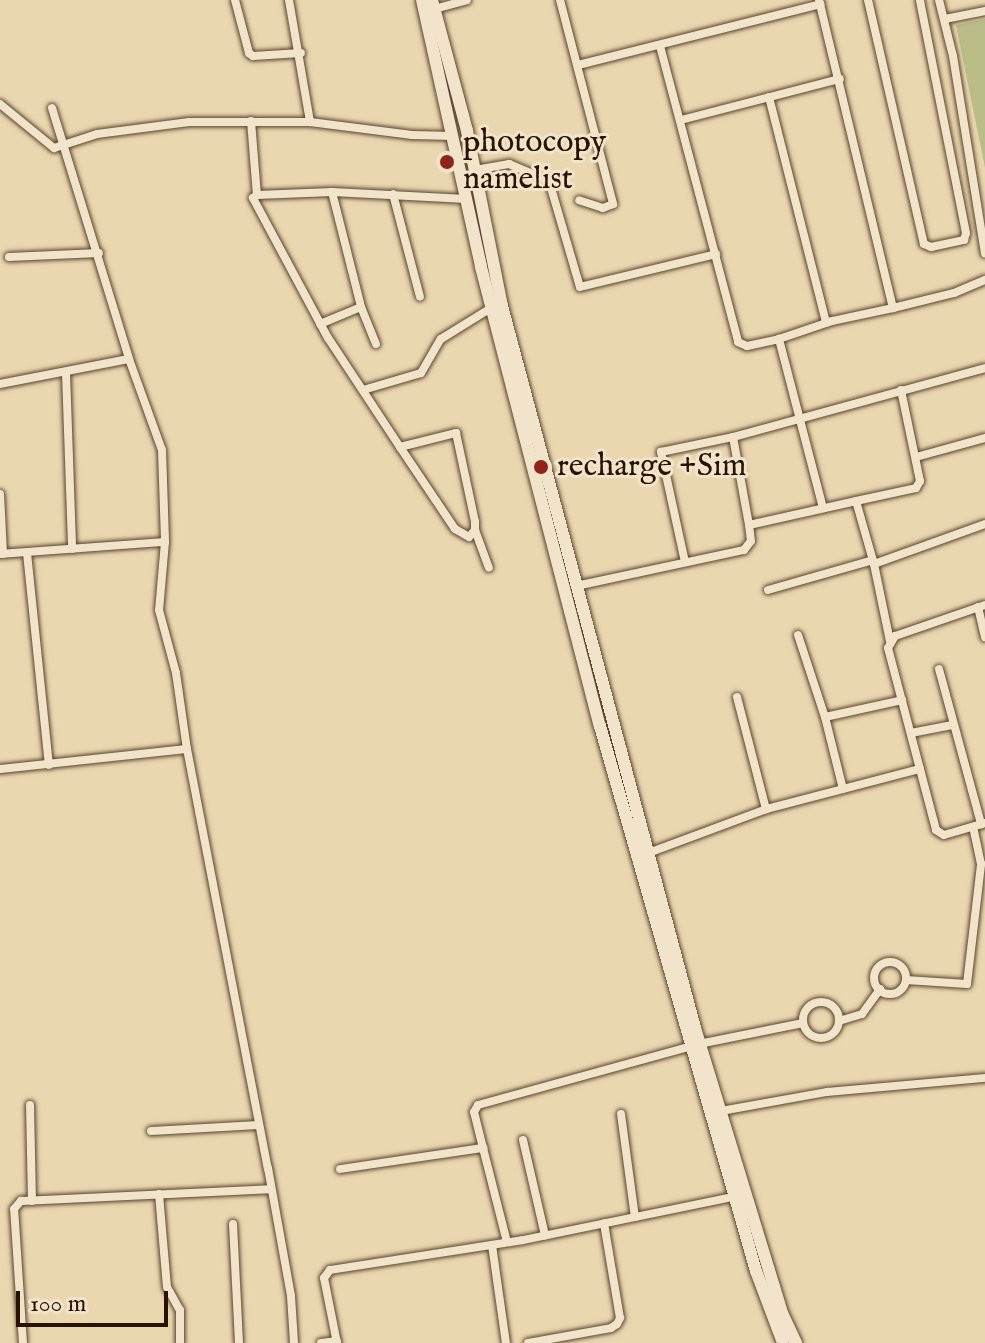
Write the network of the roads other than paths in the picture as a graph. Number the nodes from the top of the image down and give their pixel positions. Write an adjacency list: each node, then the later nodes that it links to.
1 (235, 0): 16 (street)
2 (289, 0): 16 (street)
3 (422, 0): 25 (street)
4 (467, 0): 10 (street)
5 (560, 0): 17 (street)
6 (868, 0): 14 (street)
7 (920, 0): 14 (street)
8 (939, 0): 12 (street)
9 (819, 2): 15 (street); 18 (street)
10 (433, 5): 27 (street)
11 (985, 11): 12 (street)
12 (945, 19): 13 (street)
13 (949, 39): 14 (street); 34 (street)
14 (930, 43)
15 (660, 46): 17 (street); 22 (street)
16 (301, 53): 24 (street)
17 (578, 65): 32 (street)
18 (840, 79): 19 (street); 41 (street)
19 (769, 97): 22 (street); 42 (street)
20 (0, 104): 26 (street)
21 (52, 108): 26 (street)
22 (681, 120): 35 (street)
23 (251, 121): 24 (street); 26 (street); 30 (street)
24 (310, 122): 25 (street)
25 (453, 136): 31 (street)
26 (62, 147): 33 (street)
27 (475, 170): 35 (street); 70 (street)
28 (332, 192): 29 (street); 30 (street); 39 (street)
29 (393, 194): 31 (street); 38 (street)
30 (257, 195): 43 (street)
31 (467, 199): 40 (street)
32 (579, 200)
33 (99, 253): 36 (street); 46 (street)
34 (985, 253)
35 (716, 254): 44 (street)
36 (9, 257)
37 (985, 280): 41 (street)
38 (420, 297)
39 (361, 307): 43 (street); 45 (street)
40 (491, 308): 50 (street); 95 (street)
41 (893, 308): 42 (street)
42 (826, 323): 44 (street)
43 (320, 324): 50 (street)
44 (779, 339): 52 (street)
45 (376, 344)
46 (129, 359): 48 (street); 63 (street)
47 (985, 368): 51 (street)
48 (66, 373): 49 (street); 64 (street)
49 (0, 384)
50 (363, 390): 55 (street)
51 (901, 390): 52 (street); 56 (street)
52 (801, 416): 53 (street); 59 (street)
53 (733, 437): 61 (street); 67 (street)
54 (985, 438): 56 (street)
55 (400, 447): 62 (street); 62 (street)
56 (916, 457): 58 (street)
57 (0, 494): 66 (street)
58 (856, 501): 59 (street); 68 (street)
59 (823, 508): 61 (street)
60 (985, 524): 68 (street)
61 (749, 525): 67 (street)
62 (475, 530): 69 (street)
63 (165, 542): 64 (street); 82 (street)
64 (72, 549): 65 (street)
65 (27, 553): 66 (street); 83 (street)
66 (2, 554)
67 (685, 562): 70 (street)
68 (874, 562): 71 (street); 75 (street)
69 (489, 568)
70 (576, 586): 89 (street)
71 (768, 590)
72 (981, 606): 74 (street); 75 (street)
73 (798, 635): 79 (street)
74 (985, 637)
75 (890, 641): 78 (street)
76 (939, 669): 80 (street)
77 (737, 697): 87 (street)
78 (902, 700): 79 (street); 81 (street)
79 (825, 717): 86 (street)
80 (952, 725): 81 (street); 88 (street)
81 (911, 733): 85 (street)
82 (187, 749): 83 (street); 100 (street)
83 (49, 765): 84 (street)
84 (0, 769)
85 (920, 769): 86 (street); 88 (street)
86 (843, 789): 87 (street)
87 (766, 809): 89 (street)
88 (980, 825): 90 (street)
89 (648, 853): 95 (street)
90 (983, 865): 91 (street)
91 (906, 980): 92 (street); 92 (street)
92 (880, 989): 93 (street)
93 (839, 1021): 94 (street); 94 (street)
94 (803, 1023): 95 (street)
95 (694, 1045): 98 (street); 103 (street); 107 (street)
96 (985, 1078): 98 (street)
97 (30, 1105): 108 (street)
98 (721, 1111): 107 (street)
99 (621, 1114): 109 (street)
100 (259, 1125): 101 (street); 105 (street)
101 (151, 1131)
102 (523, 1140): 112 (street)
103 (483, 1148): 104 (street); 113 (street)
104 (340, 1169)
105 (271, 1189): 106 (street); 119 (street)
106 (159, 1194): 108 (street); 117 (street)
107 (742, 1195): 109 (street); 123 (street); 124 (street)
108 (32, 1201): 116 (street)
109 (635, 1217): 110 (street)
110 (604, 1223): 112 (street); 122 (street)
111 (233, 1224): 118 (street)
112 (545, 1235): 113 (street)
113 (507, 1242): 114 (street)
114 (492, 1245): 115 (street); 121 (street)
115 (337, 1342): 120 (street)
116 (23, 1343)
117 (180, 1343)
118 (239, 1343)
119 (294, 1343)
120 (321, 1343)
121 (506, 1343)
122 (528, 1343)
123 (783, 1343)
124 (796, 1343)

